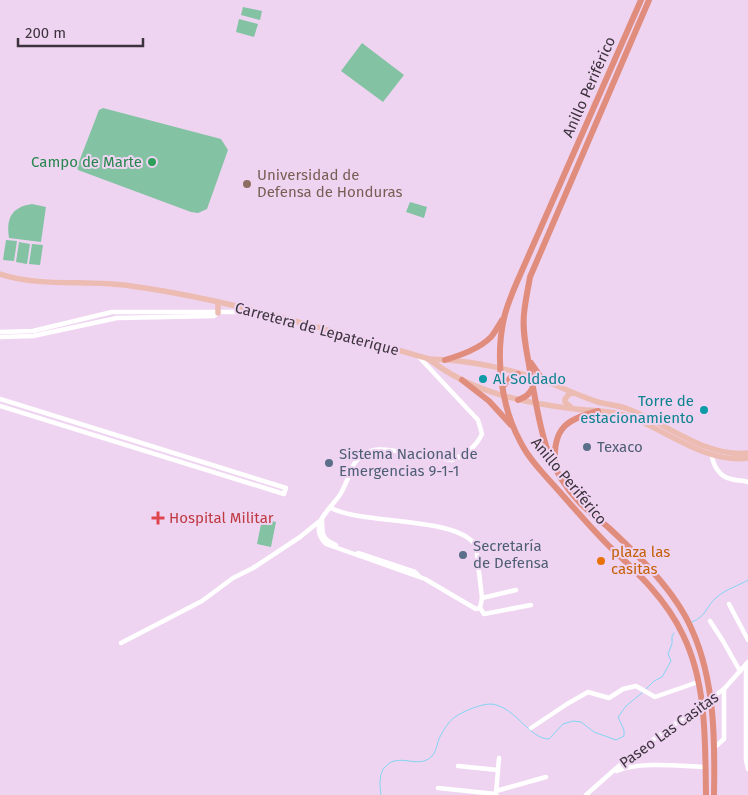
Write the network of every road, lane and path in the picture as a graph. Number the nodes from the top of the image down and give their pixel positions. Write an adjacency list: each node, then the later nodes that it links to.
1 (641, 0): 7 (highway, Anillo Periférico)
2 (649, 0): 10 (highway, Anillo Periférico)
3 (0, 274): 4 (main road, Carretera de Lepaterique)
4 (218, 303): 5 (main road, Carretera de Lepaterique); 6 (main road)
5 (264, 312): 6 (street); 11 (main road, Carretera de Lepaterique)
6 (218, 313): 8 (street); 9 (street)
7 (504, 317): 13 (highway); 14 (highway, Anillo Periférico)
8 (0, 332)
9 (0, 337)
10 (528, 356): 16 (highway, Anillo Periférico); 18 (highway)
11 (419, 357): 12 (main road, Carretera de Lepaterique); 35 (street)
12 (429, 359): 13 (main road, Carretera de Lepaterique); 17 (main road, Carretera de Lepaterique)
13 (445, 360): 14 (main road, Carretera de Lepaterique)
14 (500, 368): 15 (main road, Carretera de Lepaterique); 19 (highway, Anillo Periférico)
15 (518, 374): 16 (main road, Carretera de Lepaterique); 19 (highway)
16 (532, 377): 18 (main road, Carretera de Lepaterique); 20 (highway, Anillo Periférico)
17 (462, 380): 22 (main road, Carretera de Lepaterique); 29 (highway)
18 (548, 382): 21 (main road, Carretera de Lepaterique)
19 (503, 386): 22 (highway, Anillo Periférico)
20 (533, 387): 24 (highway); 25 (highway, Anillo Periférico)
21 (573, 393): 27 (main road); 30 (main road, Carretera de Lepaterique)
22 (505, 397): 24 (main road, Carretera de Lepaterique); 29 (highway, Anillo Periférico)
23 (0, 399): 26 (street)
24 (518, 400): 25 (main road, Carretera de Lepaterique)
25 (536, 403): 27 (main road, Carretera de Lepaterique); 33 (highway, Anillo Periférico)
26 (0, 406)
27 (573, 408): 28 (main road, Carretera de Lepaterique)
28 (598, 411): 31 (main road, Carretera de Lepaterique); 33 (highway)
29 (513, 428): 47 (highway, Anillo Periférico)
30 (748, 452)
31 (712, 455): 32 (main road, Carretera de Lepaterique); 34 (street)
32 (748, 458)
33 (555, 469): 50 (highway, Anillo Periférico)
34 (748, 482)
35 (330, 508): 36 (street); 38 (street)
36 (322, 519): 41 (street); 44 (street)
37 (516, 590): 38 (street)
38 (482, 598): 41 (street)
39 (728, 604): 43 (street)
40 (531, 605): 41 (street)
41 (480, 608)
42 (710, 621): 46 (street)
43 (748, 640)
44 (121, 643)
45 (747, 663): 46 (street, Paseo Las Casitas); 56 (street)
46 (740, 672): 48 (street, Paseo Las Casitas)
47 (698, 682): 49 (street); 55 (highway, Anillo Periférico)
48 (723, 690): 50 (street); 51 (street, Paseo Las Casitas)
49 (531, 728)
50 (715, 747): 64 (highway, Anillo Periférico)
51 (630, 756): 53 (street); 58 (street, Paseo Las Casitas)
52 (499, 758): 57 (street)
53 (638, 765): 55 (street); 58 (street)
54 (458, 766): 57 (street)
55 (706, 767): 63 (highway, Anillo Periférico)
56 (748, 769)
57 (498, 770): 61 (street)
58 (611, 773): 62 (street, Paseo Las Casitas)
59 (546, 777): 61 (street)
60 (438, 788): 61 (street)
61 (496, 794)
62 (586, 795)
63 (706, 795)
64 (714, 795)

